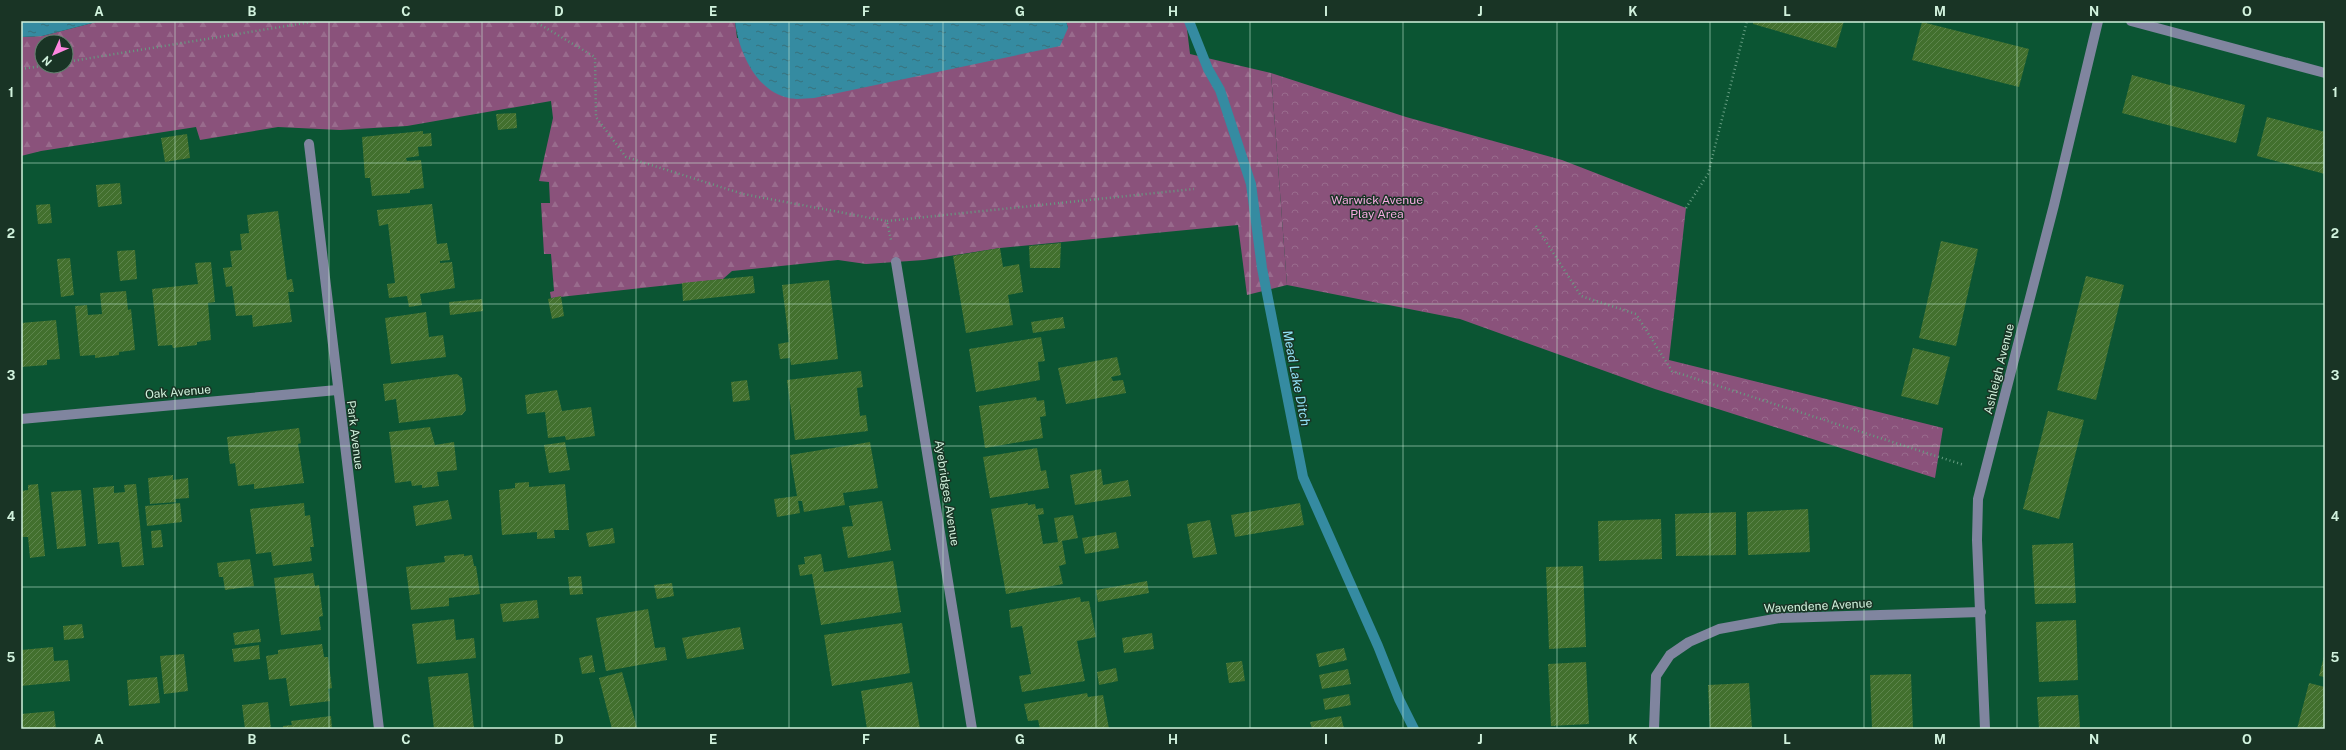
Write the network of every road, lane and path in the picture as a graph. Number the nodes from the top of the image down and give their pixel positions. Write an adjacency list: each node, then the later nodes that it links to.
1 (317, 21): 6 (path)
2 (534, 21): 13 (path)
3 (1747, 21): 12 (path)
4 (2098, 21): 18 (street, Ashleigh Avenue)
5 (2131, 21): 9 (street)
6 (74, 61)
7 (34, 67): 8 (path)
8 (21, 69)
9 (2325, 73)
10 (309, 144): 16 (street, Park Avenue)
11 (1194, 189): 13 (path)
12 (1686, 208)
13 (887, 221): 15 (path)
14 (1536, 226): 18 (path)
15 (896, 262): 21 (street, Ayebridges Avenue)
16 (337, 390): 17 (street, Oak Avenue); 20 (street, Park Avenue)
17 (21, 419)
18 (1986, 472): 19 (street, Ashleigh Avenue)
19 (1981, 612): 22 (street, Wavendene Avenue); 23 (street, Ashleigh Avenue)
20 (379, 729)
21 (972, 729)
22 (1654, 729)
23 (1985, 729)

